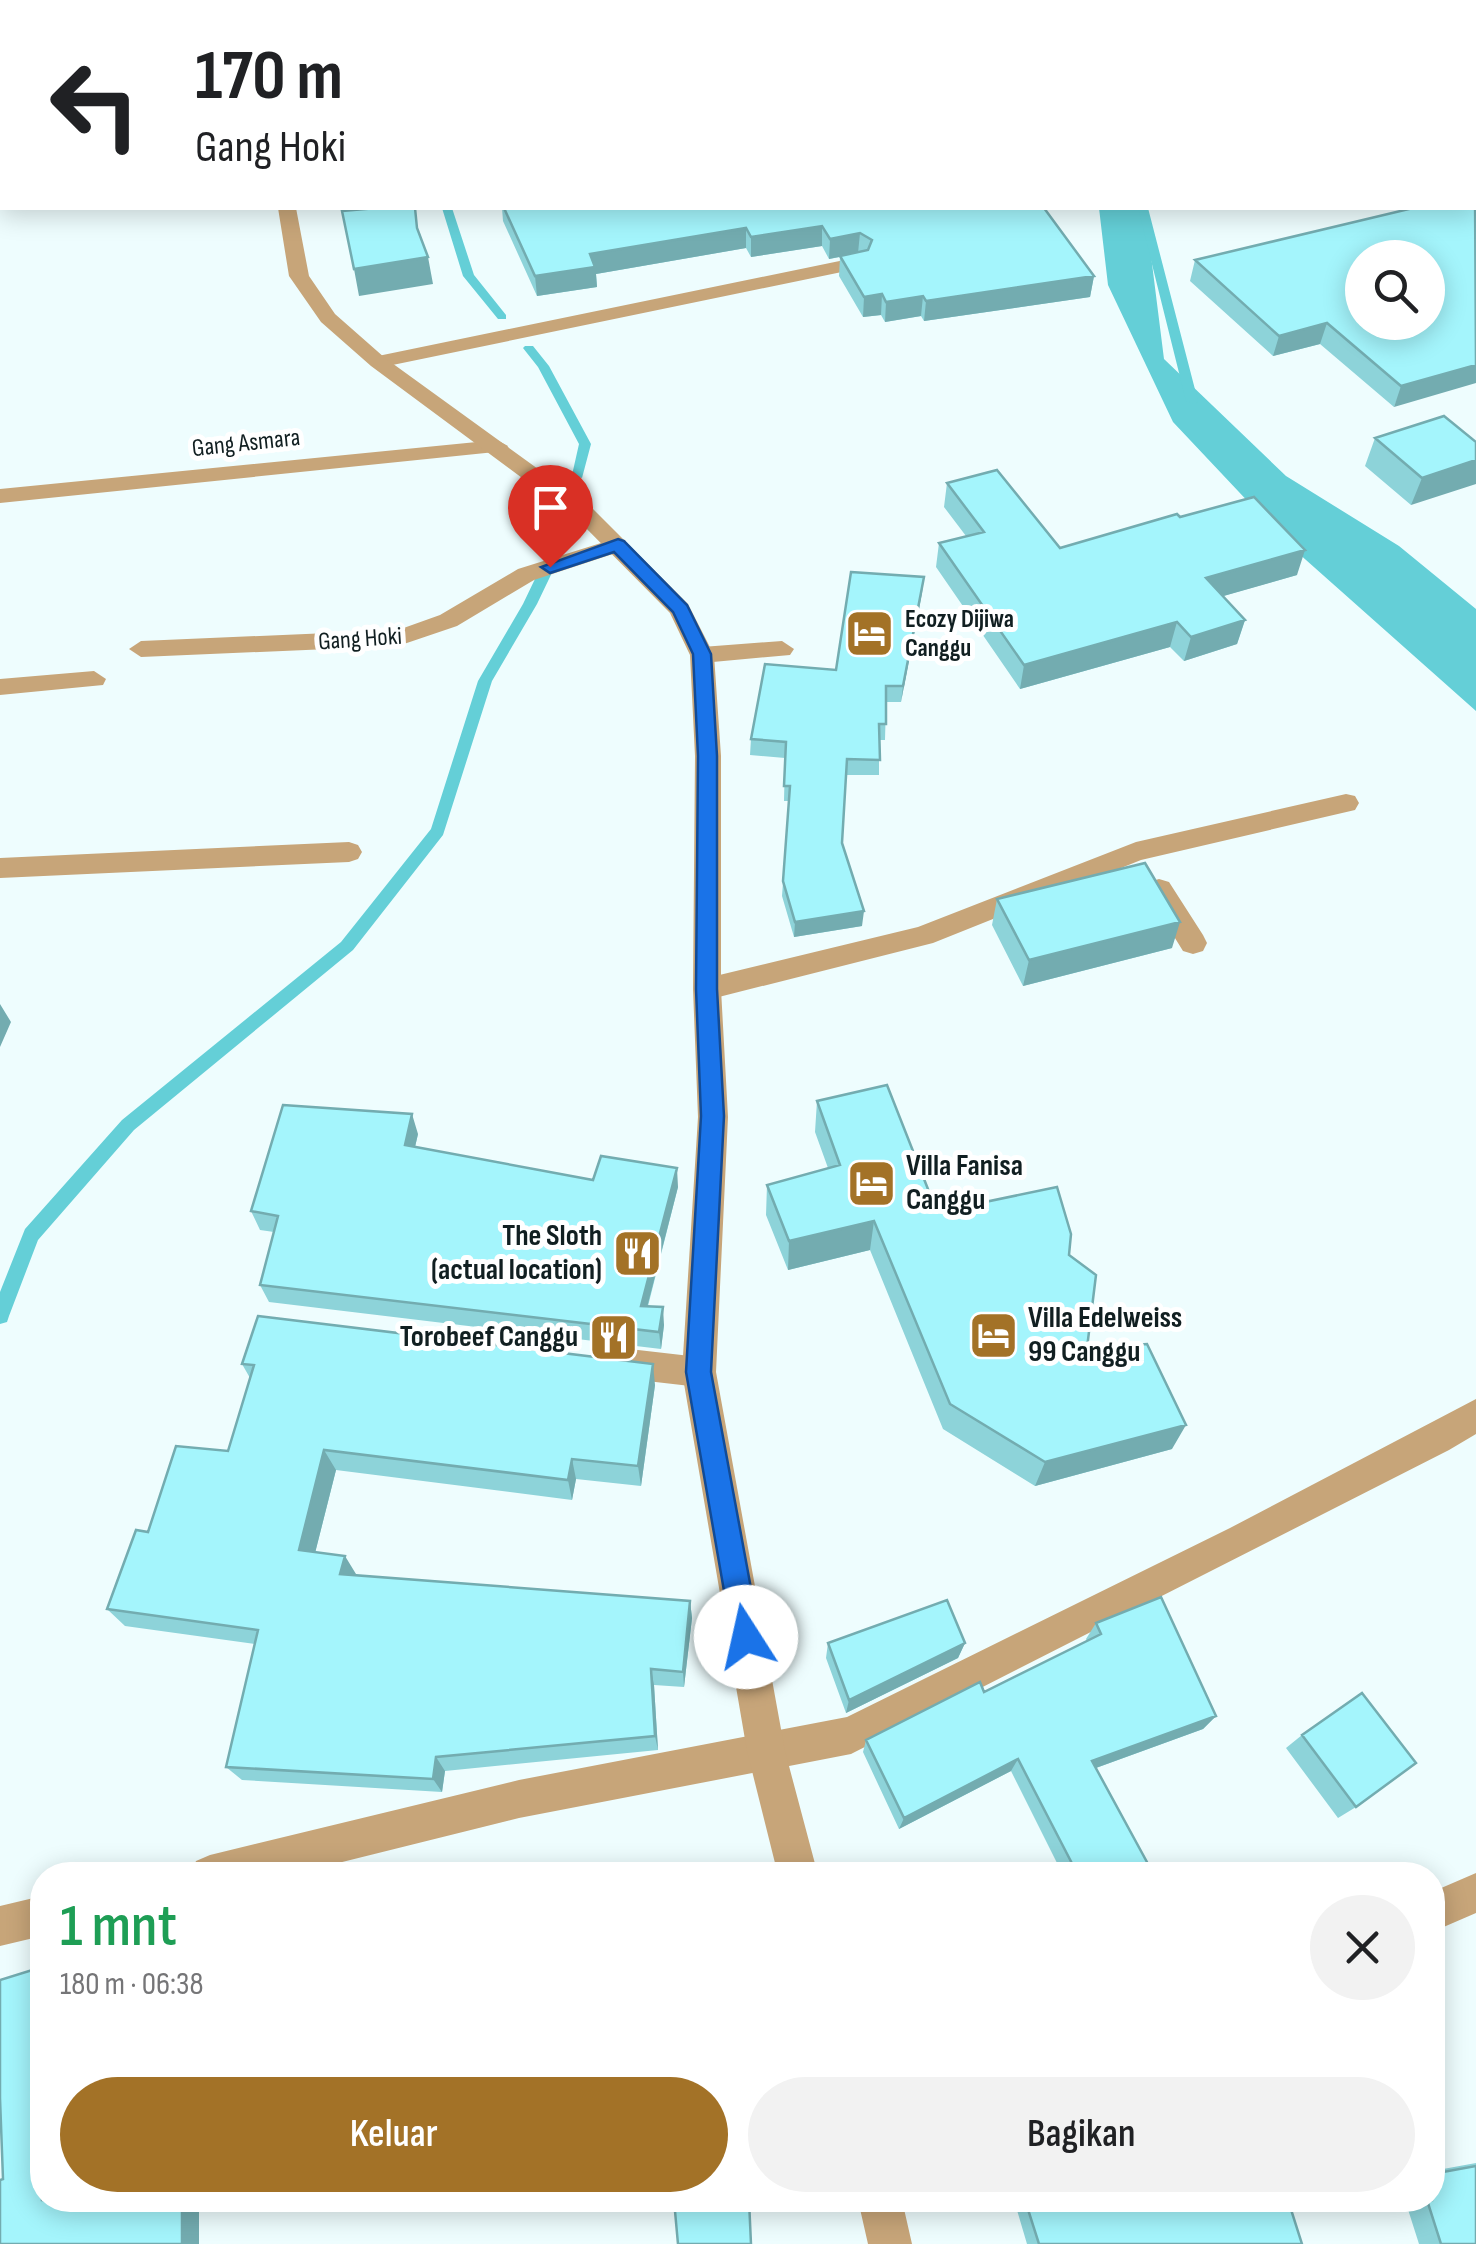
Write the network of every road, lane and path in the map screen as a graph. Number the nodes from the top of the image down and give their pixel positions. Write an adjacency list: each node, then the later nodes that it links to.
1 (287, 210): 3 (street)
2 (858, 263): 3 (street)
3 (378, 362): 4 (street)
4 (497, 446): 5 (street, Gang Asmara); 6 (street)
5 (0, 496)
6 (618, 545): 7 (street, Gang Hoki); 9 (street)
7 (141, 649)
8 (782, 649): 9 (street)
9 (702, 654): 17 (street)
10 (94, 679): 11 (street)
11 (0, 686)
12 (1346, 804): 14 (street)
13 (349, 852): 15 (street)
14 (1136, 852): 16 (street); 17 (street)
15 (0, 868)
16 (1192, 943)
17 (707, 989): 19 (street)
18 (582, 1358): 19 (street)
19 (699, 1372): 21 (street)
20 (1476, 1415): 21 (street)
21 (766, 1751): 22 (street); 23 (street)
22 (263, 1862)
23 (795, 1862)
24 (1476, 1893): 25 (street)
25 (1445, 1906)
26 (30, 1919): 27 (street)
27 (0, 1926)
28 (883, 2212): 29 (street)
29 (890, 2244)

